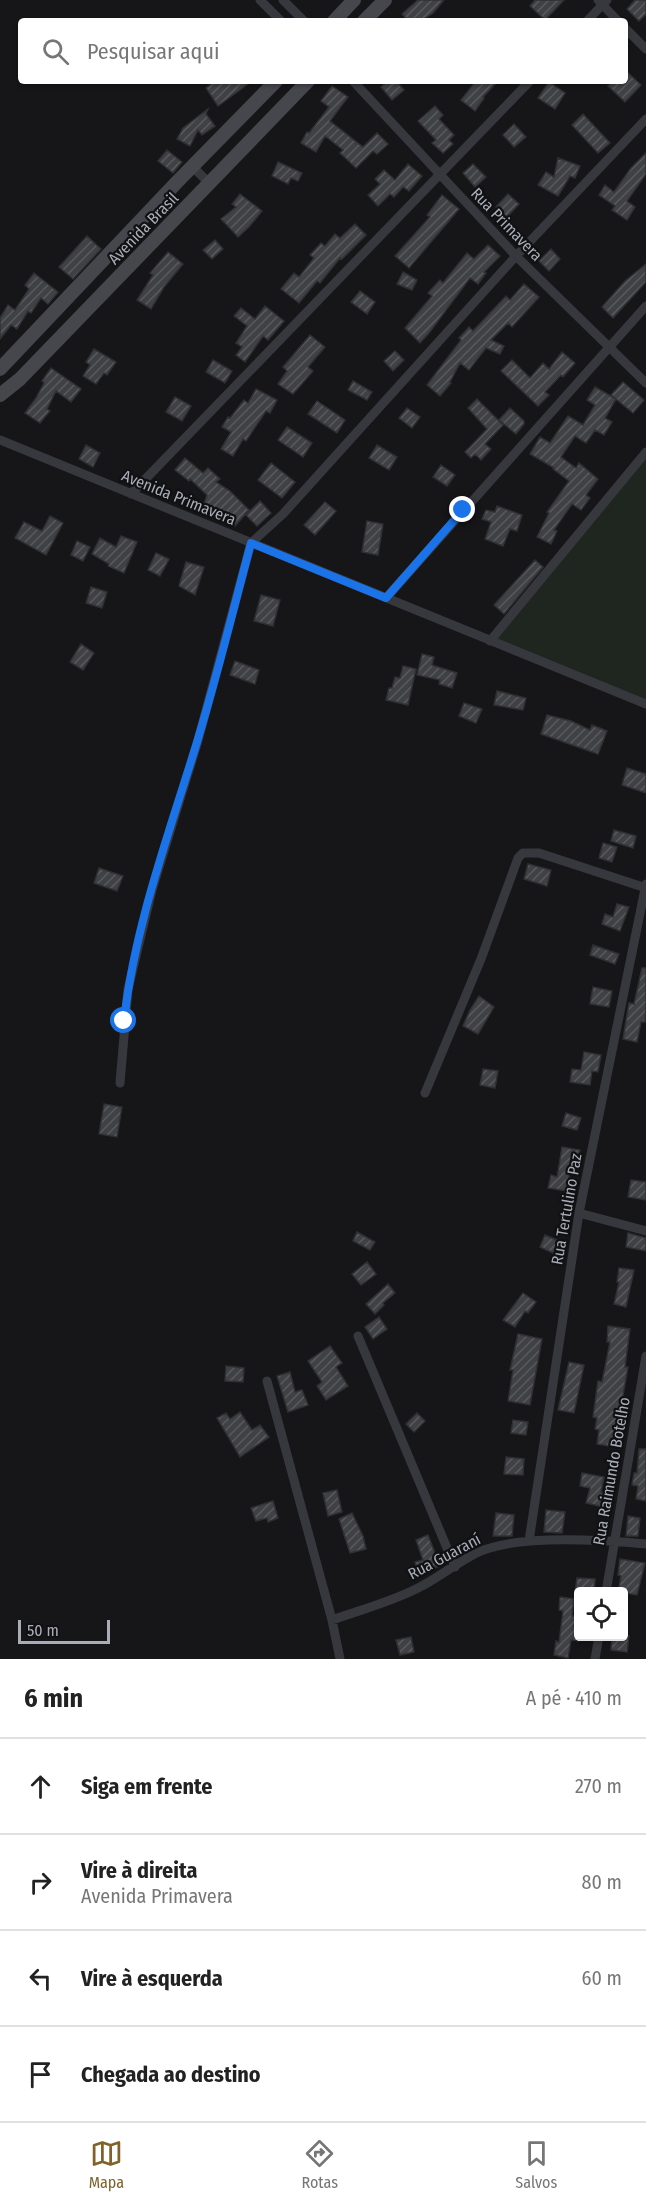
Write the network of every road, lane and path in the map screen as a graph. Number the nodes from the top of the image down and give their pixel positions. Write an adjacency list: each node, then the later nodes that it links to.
1 (260, 0): 7 (street)
2 (284, 0): 6 (street)
3 (354, 0): 10 (street)
4 (385, 0): 11 (street)
5 (602, 2): 12 (street); 13 (street)
6 (296, 12): 8 (street); 9 (street)
7 (280, 18)
8 (287, 18)
9 (301, 18)
10 (337, 18)
11 (367, 18)
12 (589, 18)
13 (615, 18)
14 (628, 31): 15 (street)
15 (646, 50)
16 (273, 84): 21 (street, Avenida Brasil)
17 (305, 84): 23 (street, Avenida Brasil)
18 (356, 84): 22 (street, Rua Primavera)
19 (527, 84): 22 (street)
20 (646, 119): 24 (street)
21 (193, 167): 23 (street); 27 (street, Avenida Brasil)
22 (440, 176): 24 (street, Rua Primavera); 32 (street)
23 (209, 183): 29 (street, Avenida Brasil)
24 (516, 256): 26 (street, Rua Primavera); 33 (street)
25 (646, 306): 26 (street)
26 (611, 347): 28 (street, Rua Primavera); 34 (street)
27 (0, 367)
28 (646, 383)
29 (0, 395)
30 (0, 440): 32 (street, Avenida Primavera)
31 (646, 452): 35 (street)
32 (131, 494): 33 (street, Avenida Primavera)
33 (251, 543): 34 (street, Avenida Primavera); 38 (street)
34 (386, 598): 35 (street, Avenida Primavera)
35 (490, 640): 36 (street, Avenida Primavera)
36 (646, 704)
37 (646, 886): 39 (street); 40 (street, Rua Tertulino Paz)
38 (120, 1083)
39 (425, 1093)
40 (579, 1213): 41 (street); 45 (street, Rua Tertulino Paz)
41 (646, 1230)
42 (358, 1336): 48 (street)
43 (646, 1356): 46 (street, Rua Raimundo Botelho)
44 (267, 1381): 50 (street)
45 (529, 1541): 46 (street, Rua Guaraní); 48 (street, Rua Guaraní)
46 (614, 1541): 47 (street, Rua Guaraní); 49 (street, Rua Raimundo Botelho)
47 (646, 1544)
48 (455, 1568): 50 (street, Rua Guaraní)
49 (607, 1587)
50 (332, 1620): 52 (street)
51 (598, 1641): 53 (street)
52 (340, 1659)
53 (596, 1659)

